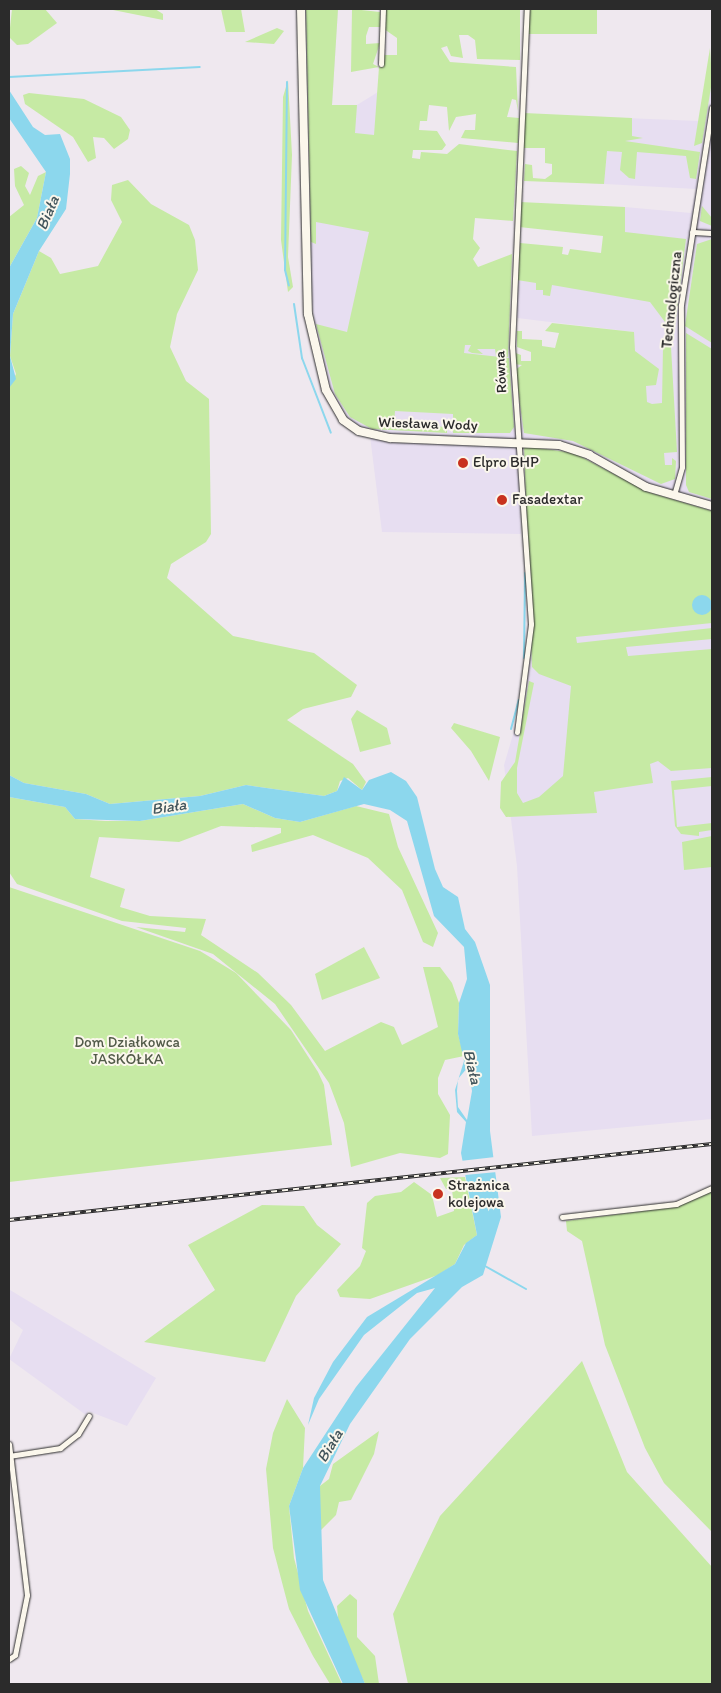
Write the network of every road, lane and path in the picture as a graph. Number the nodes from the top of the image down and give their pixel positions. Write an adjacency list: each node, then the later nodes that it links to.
1 (300, 9): 8 (street, Wiesława Wody)
2 (383, 9): 4 (street)
3 (527, 9): 8 (street, Równa)
4 (381, 64)
5 (712, 107): 6 (street, Technologiczna)
6 (692, 232): 7 (street); 9 (street, Technologiczna)
7 (712, 233)
8 (518, 441): 9 (street, Wiesława Wody); 11 (street, Równa)
9 (674, 495): 10 (street, Wiesława Wody)
10 (712, 506)
11 (518, 732)
12 (712, 1188): 13 (street)
13 (562, 1217)
14 (89, 1416): 16 (street)
15 (9, 1444): 16 (street)
16 (9, 1456): 17 (street)
17 (9, 1658)

